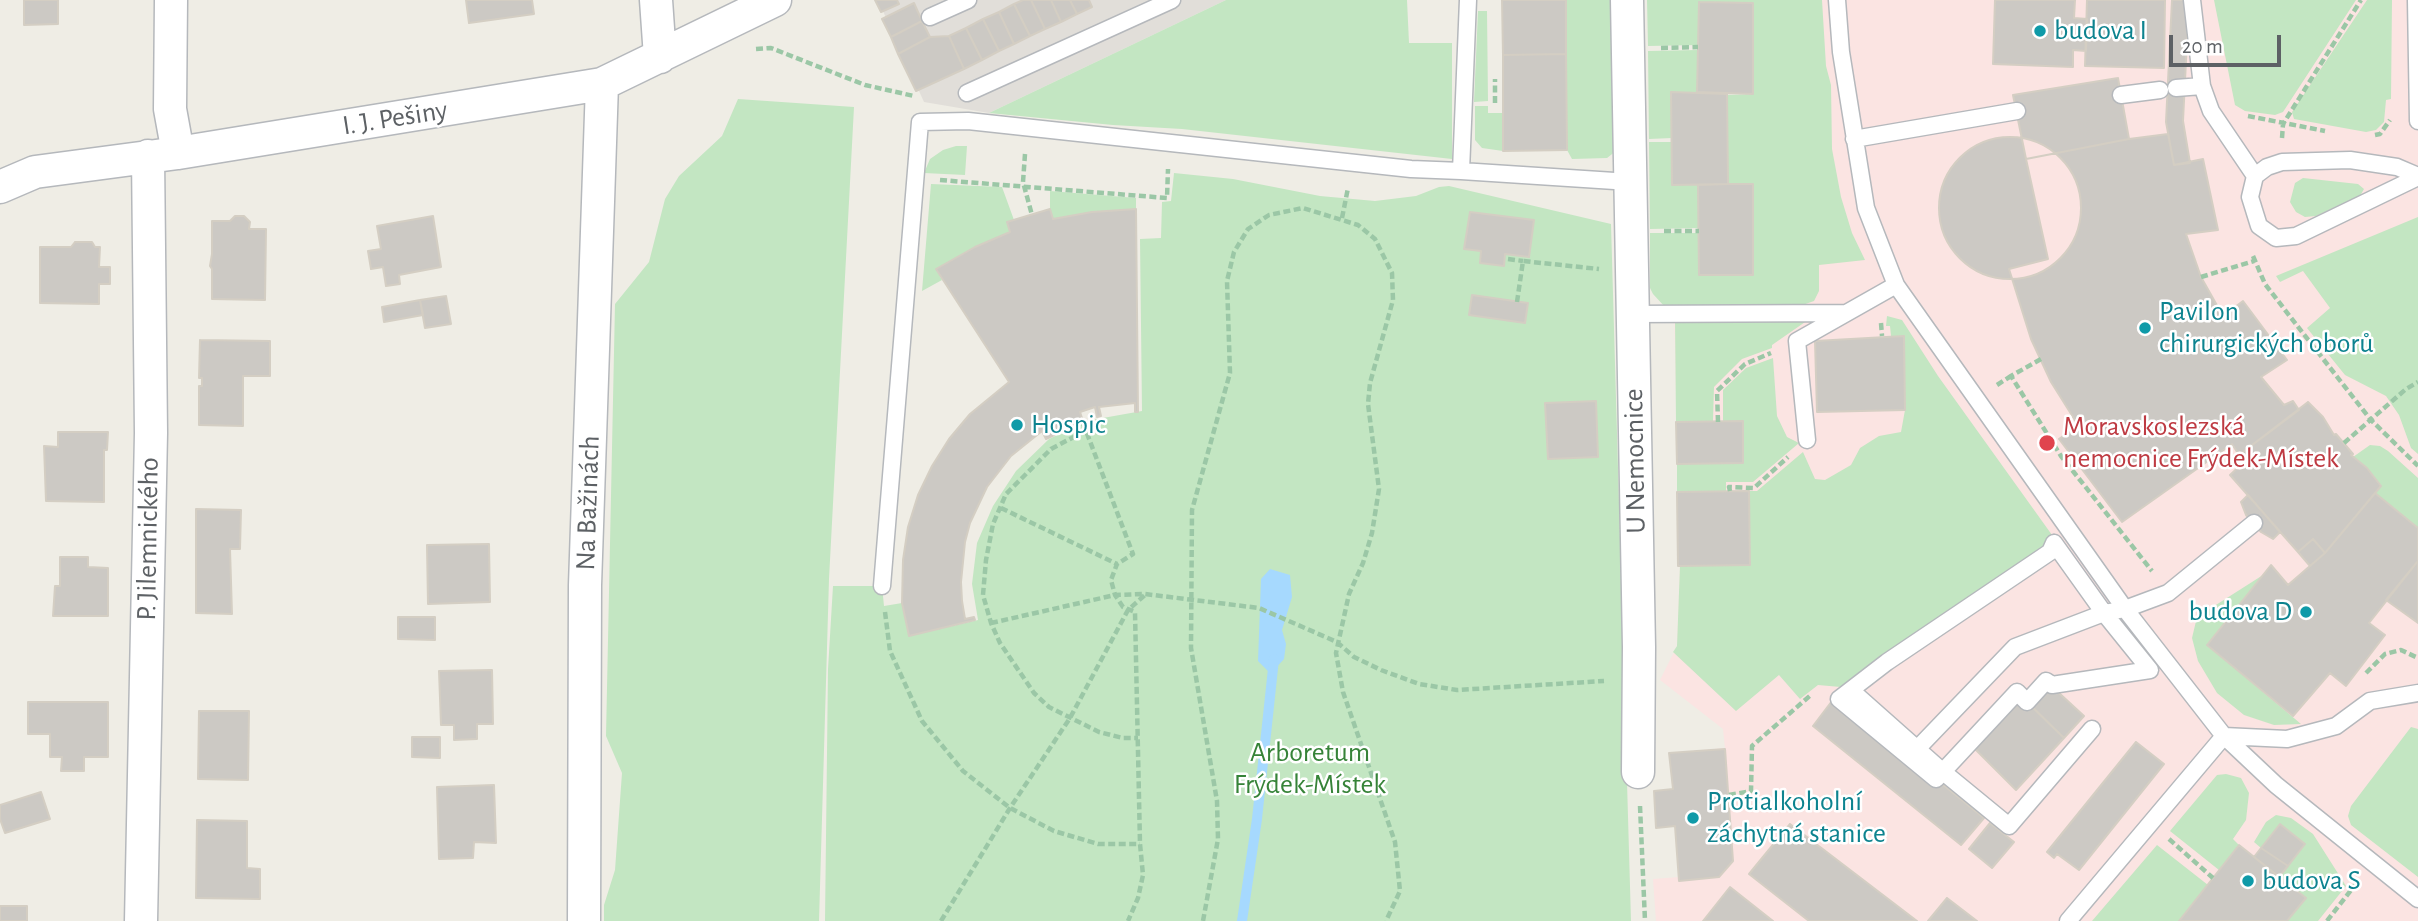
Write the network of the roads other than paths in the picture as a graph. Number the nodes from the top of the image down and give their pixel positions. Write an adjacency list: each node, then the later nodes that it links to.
1 (171, 0): 23 (street, P. Jilemnického)
2 (656, 0): 12 (street)
3 (775, 0): 12 (street, I. J. Pešiny)
4 (968, 0): 11 (lane)
5 (1172, 0): 17 (lane)
6 (1468, 0): 24 (lane)
7 (1627, 0): 27 (street, U Nemocnice)
8 (1837, 0): 22 (lane)
9 (2192, 0): 14 (lane)
10 (2416, 0): 19 (lane)
11 (930, 17)
12 (660, 57): 13 (street, I. J. Pešiny)
13 (602, 85): 23 (street, I. J. Pešiny); 46 (street, Na Bažinách)
14 (2202, 86): 15 (lane); 25 (lane)
15 (2176, 88)
16 (2160, 90): 18 (lane)
17 (967, 93)
18 (2121, 95)
19 (2418, 100): 21 (lane)
20 (2017, 111): 22 (lane)
21 (2418, 121)
22 (1854, 139): 29 (lane)
23 (163, 155): 28 (street, I. J. Pešiny); 45 (street, P. Jilemnického)
24 (1461, 171): 27 (lane); 34 (lane)
25 (2255, 176): 26 (lane); 26 (lane)
26 (2418, 176)
27 (1630, 182): 31 (street, U Nemocnice)
28 (0, 187)
29 (1896, 285): 30 (lane); 35 (lane)
30 (1846, 313): 31 (lane); 32 (lane)
31 (1632, 314): 43 (street, U Nemocnice)
32 (1807, 440)
33 (2254, 523): 35 (lane)
34 (882, 586)
35 (2125, 609): 36 (lane); 40 (lane)
36 (2104, 613): 37 (lane); 41 (lane); 42 (lane)
37 (1850, 691): 41 (lane); 42 (lane)
38 (2418, 693): 40 (lane)
39 (2092, 729): 42 (lane)
40 (2224, 736): 44 (lane); 47 (lane)
41 (1917, 749): 42 (lane)
42 (1942, 771)
43 (1638, 772)
44 (2418, 899)
45 (141, 921)
46 (584, 921)
47 (2068, 921)

